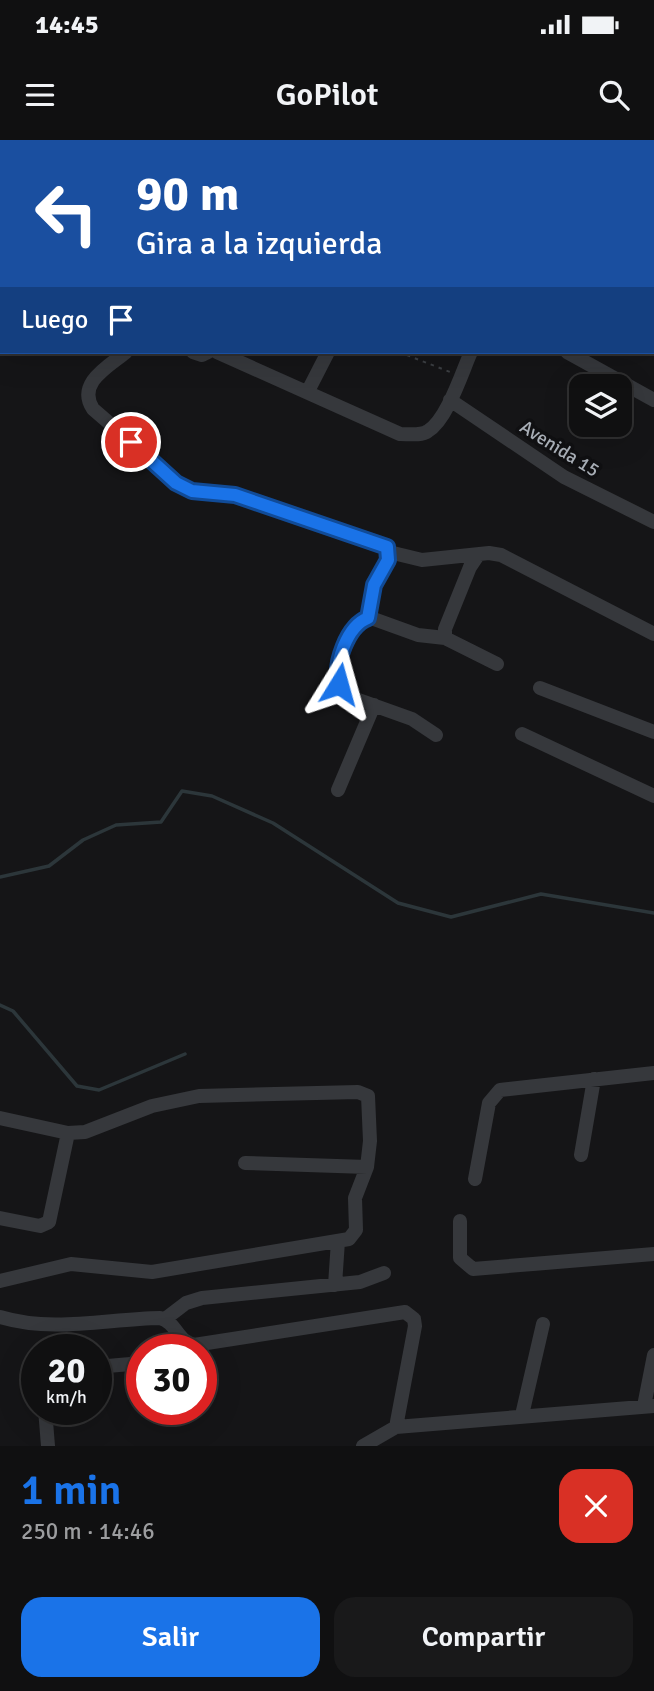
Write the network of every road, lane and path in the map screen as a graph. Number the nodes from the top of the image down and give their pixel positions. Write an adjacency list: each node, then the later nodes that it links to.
1 (123, 354): 12 (street)
2 (222, 354): 8 (street)
3 (327, 354): 8 (street)
4 (404, 354): 7 (path)
5 (470, 354): 7 (street)
6 (571, 354): 10 (street)
7 (460, 376): 9 (street)
8 (308, 391): 9 (street)
9 (450, 400): 11 (street, Avenida 15)
10 (654, 400)
11 (654, 522)
12 (389, 552): 13 (street); 14 (street)
13 (478, 555): 15 (street); 16 (street)
14 (368, 618): 16 (street); 19 (street)
15 (654, 634)
16 (445, 638): 17 (street)
17 (497, 663)
18 (540, 688): 20 (street)
19 (374, 705): 22 (street); 23 (street)
20 (654, 732)
21 (522, 734): 24 (street)
22 (436, 735)
23 (338, 790)
24 (654, 796)
25 (654, 1073): 26 (street)
26 (594, 1079): 29 (street); 32 (street)
27 (0, 1118): 28 (street)
28 (68, 1133): 31 (street); 33 (street)
29 (581, 1155)
30 (245, 1163): 31 (street)
31 (367, 1167): 35 (street)
32 (475, 1179)
33 (0, 1218)
34 (460, 1221): 36 (street)
35 (338, 1241): 38 (street); 39 (street)
36 (654, 1254)
37 (384, 1273): 39 (street)
38 (0, 1281)
39 (335, 1285): 41 (street)
40 (0, 1317): 41 (street)
41 (165, 1319): 43 (street)
42 (543, 1325): 47 (street)
43 (177, 1334)
44 (217, 1343): 49 (street)
45 (654, 1355): 46 (street)
46 (649, 1406): 47 (street)
47 (522, 1415): 49 (street)
48 (46, 1425): 50 (street)
49 (396, 1427): 51 (street)
50 (48, 1446)
51 (363, 1446)

